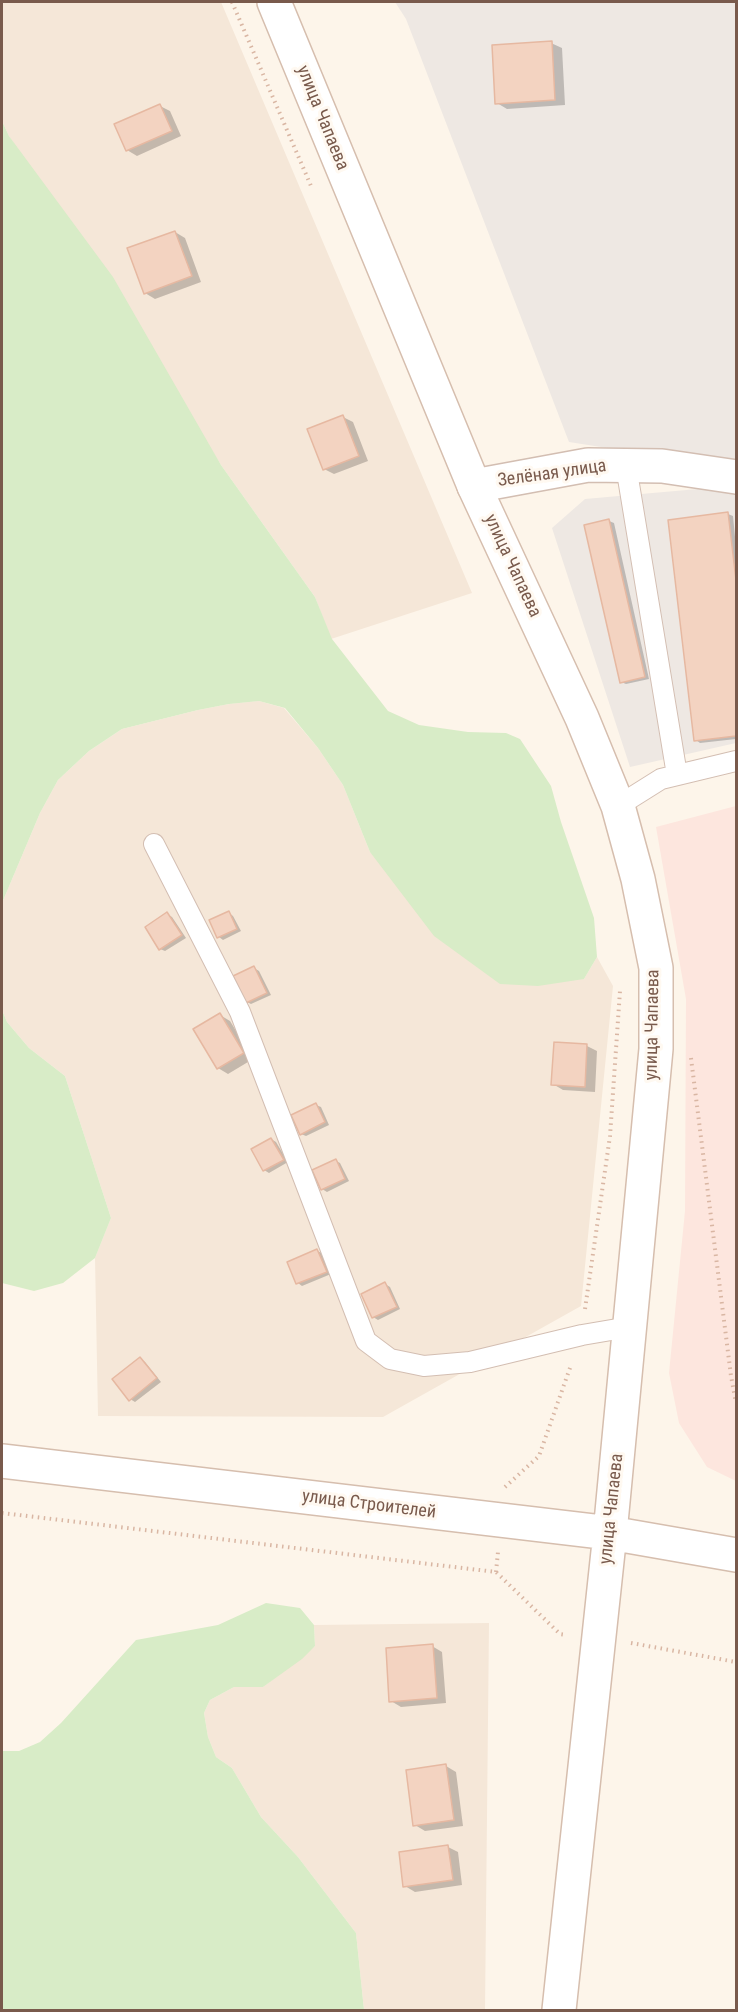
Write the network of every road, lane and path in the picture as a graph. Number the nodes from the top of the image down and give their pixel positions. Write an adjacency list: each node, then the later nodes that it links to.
1 (232, 2): 3 (path)
2 (274, 2): 6 (street, улица Чапаева)
3 (314, 194)
4 (626, 466): 5 (street, Зелёная улица); 6 (street, Зелёная улица); 8 (lane)
5 (736, 477)
6 (474, 486): 9 (street, улица Чапаева)
7 (736, 761): 8 (lane)
8 (677, 775): 9 (lane)
9 (618, 806): 12 (street, улица Чапаева)
10 (154, 844): 13 (lane)
11 (620, 986): 13 (path)
12 (629, 1327): 13 (lane); 17 (street, улица Чапаева)
13 (582, 1335): 15 (path)
14 (2, 1461): 17 (street, улица Строителей)
15 (504, 1488)
16 (2, 1513): 19 (path)
17 (610, 1533): 18 (street, улица Строителей); 19 (street, улица Чапаева)
18 (736, 1555)
19 (598, 1637): 20 (path); 21 (street, улица Чапаева)
20 (736, 1662)
21 (559, 2010)

